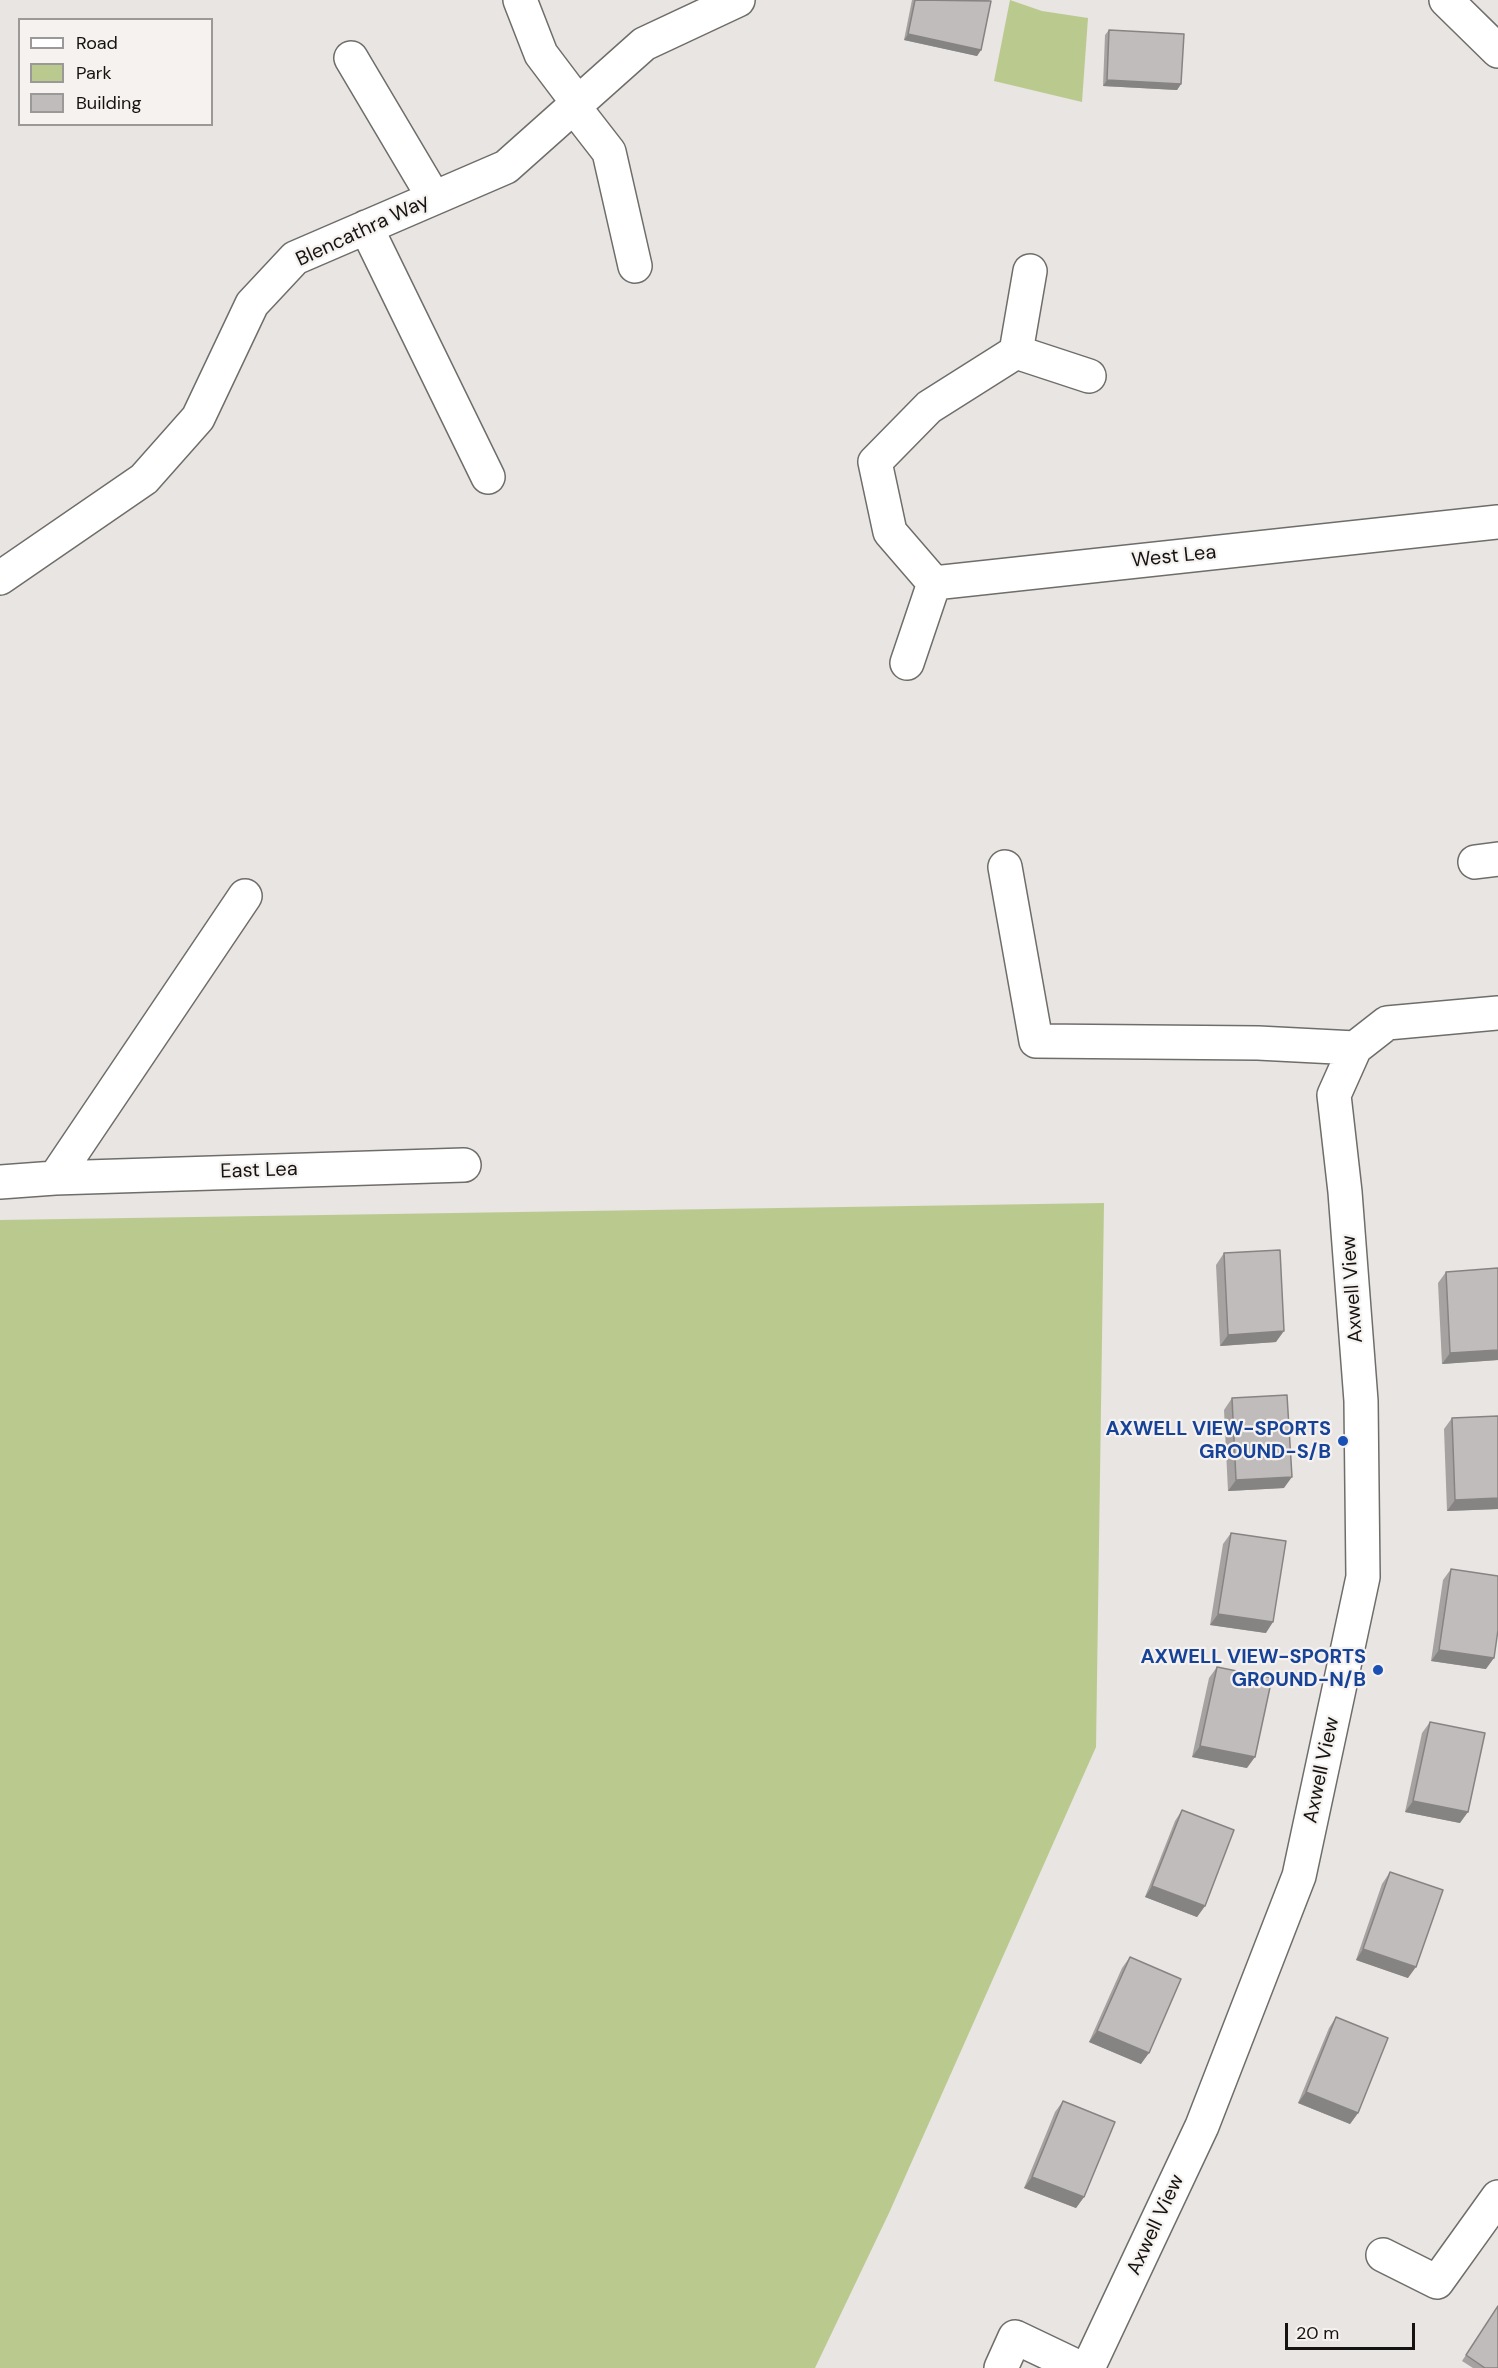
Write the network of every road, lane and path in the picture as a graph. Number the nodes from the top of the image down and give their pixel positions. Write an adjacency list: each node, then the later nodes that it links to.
1 (519, 0): 6 (street)
2 (738, 0): 6 (street, Blencathra Way)
3 (1446, 0): 4 (street)
4 (1498, 51)
5 (351, 58): 7 (street)
6 (576, 105): 7 (street, Blencathra Way); 9 (street)
7 (434, 198): 8 (street, Blencathra Way)
8 (366, 227): 13 (street); 15 (street, Blencathra Way)
9 (635, 266)
10 (1030, 270): 11 (street)
11 (1016, 352): 12 (street); 16 (street)
12 (1089, 376)
13 (488, 477)
14 (1498, 522): 16 (street, West Lea)
15 (0, 578)
16 (934, 583): 17 (street)
17 (907, 663)
18 (1005, 867): 21 (street)
19 (245, 896): 23 (street)
20 (1498, 1013): 21 (street)
21 (1355, 1048): 30 (street, Axwell View)
22 (464, 1165): 23 (street, East Lea)
23 (55, 1178): 24 (street, East Lea)
24 (0, 1182)
25 (1498, 2197): 26 (street)
26 (1488, 2232): 27 (street)
27 (1383, 2254)
28 (1001, 2368): 29 (street)
29 (1080, 2368)
30 (1088, 2368)

